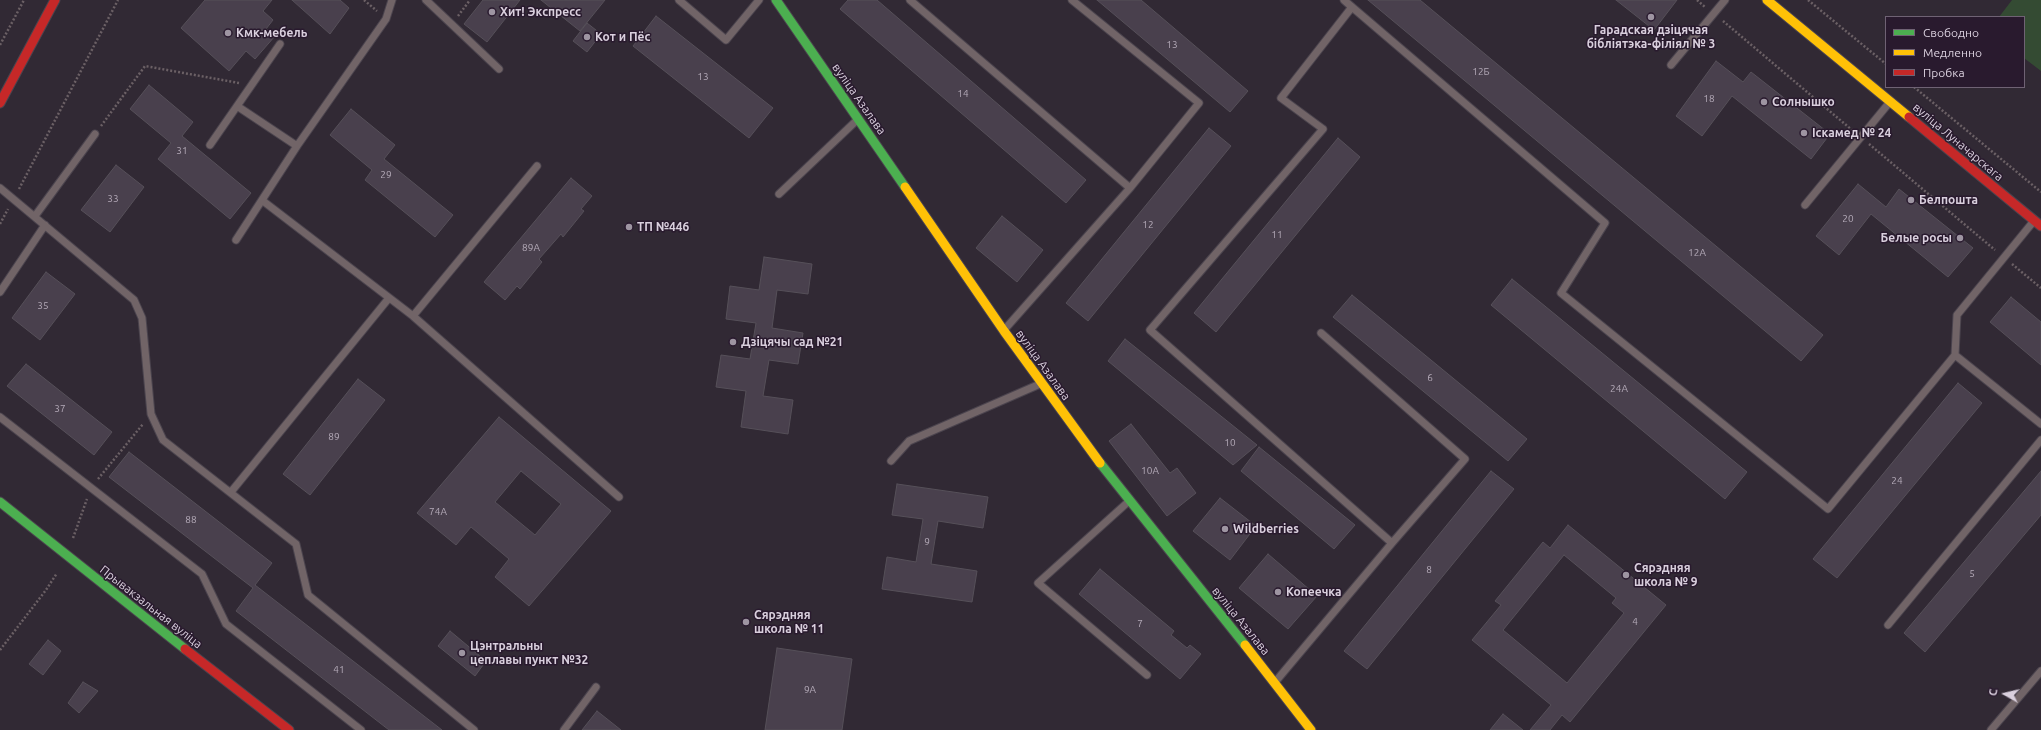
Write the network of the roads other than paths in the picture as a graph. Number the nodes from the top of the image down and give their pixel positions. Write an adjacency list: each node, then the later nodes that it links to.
1 (55, 0): 17 (street)
2 (392, 0): 22 (lane)
3 (426, 0): 15 (lane)
4 (679, 0): 5 (lane)
5 (759, 0)
6 (776, 0): 19 (street, вуліца Азалава)
7 (910, 0): 25 (lane)
8 (1072, 0): 25 (lane)
9 (1344, 0): 12 (lane)
10 (1725, 0): 14 (lane)
11 (1767, 0): 16 (street, вуліца Луначарскага)
12 (1352, 7): 39 (lane); 49 (lane)
13 (280, 44): 18 (lane)
14 (1671, 65)
15 (499, 69)
16 (1890, 102): 28 (lane); 31 (street, вуліца Луначарскага)
17 (0, 103)
18 (237, 106): 21 (lane); 22 (lane)
19 (858, 119): 26 (lane); 37 (street, вуліца Азалава)
20 (95, 134): 30 (lane)
21 (210, 145)
22 (297, 146): 27 (lane)
23 (537, 166): 36 (lane)
24 (0, 188): 30 (lane)
25 (1130, 188): 37 (lane)
26 (780, 194)
27 (263, 201): 33 (lane); 35 (lane)
28 (1804, 205)
29 (2041, 212): 31 (lane)
30 (35, 216): 32 (lane)
31 (2038, 223): 39 (lane)
32 (44, 225): 34 (lane); 45 (lane)
33 (236, 240)
34 (0, 292)
35 (389, 298): 36 (lane); 45 (lane)
36 (413, 316): 46 (lane)
37 (1004, 331): 40 (street, вуліца Азалава)
38 (1321, 333): 49 (lane)
39 (1955, 355): 42 (lane)
40 (1042, 383): 44 (lane); 47 (street, вуліца Азалава)
41 (0, 417): 56 (lane)
42 (2041, 424)
43 (2041, 440): 50 (lane)
44 (891, 461)
45 (231, 492): 57 (lane)
46 (620, 497)
47 (1130, 501): 52 (lane); 53 (street, вуліца Азалава)
48 (0, 502): 55 (street, Прывакзальная вуліца)
49 (1392, 543): 53 (lane)
50 (1888, 625)
51 (2041, 671): 60 (lane)
52 (1147, 675)
53 (1275, 682): 59 (street, вуліца Азалава)
54 (596, 687): 58 (lane)
55 (289, 730)
56 (361, 730)
57 (474, 730)
58 (564, 730)
59 (1311, 730)
60 (1991, 730)

